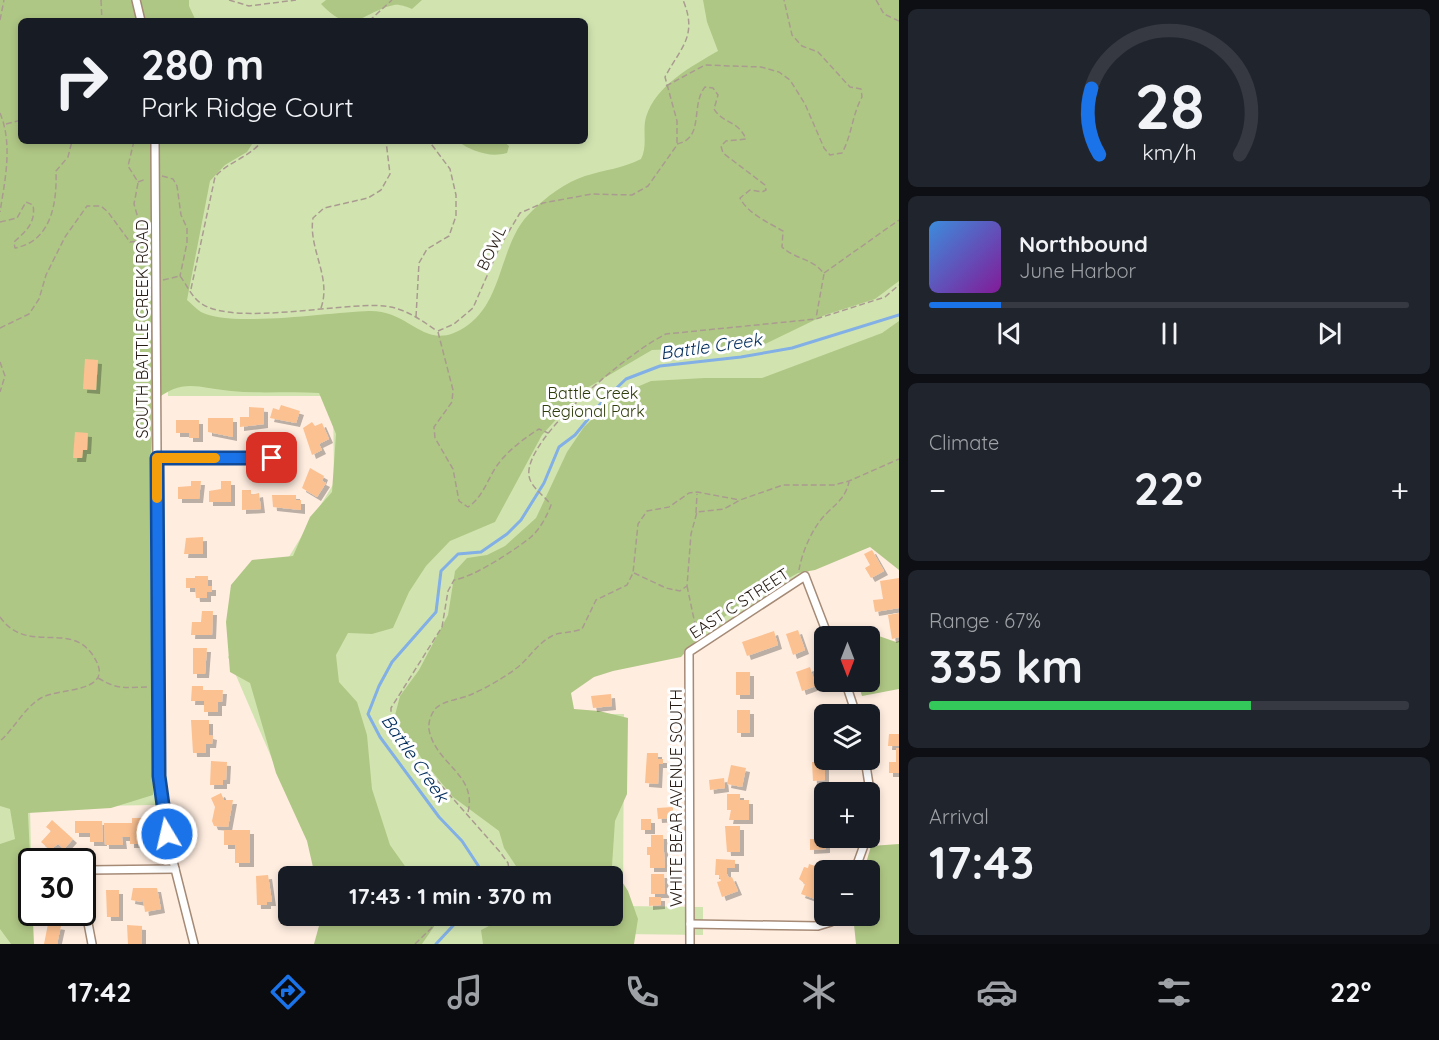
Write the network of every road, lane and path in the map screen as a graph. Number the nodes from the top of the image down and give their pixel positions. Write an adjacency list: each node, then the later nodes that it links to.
1 (4, 0): 13 (path)
2 (101, 0): 10 (path)
3 (136, 0): 11 (street)
4 (229, 0): 5 (path)
5 (296, 0)
6 (392, 0): 12 (path)
7 (683, 0): 15 (path)
8 (784, 0): 15 (path)
9 (876, 0): 14 (path)
10 (102, 18)
11 (140, 18)
12 (372, 18)
13 (0, 20)
14 (899, 21)
15 (666, 86): 25 (path)
16 (0, 113): 18 (path)
17 (18, 121): 18 (path)
18 (5, 124): 28 (path)
19 (71, 144): 30 (path)
20 (133, 144): 27 (path)
21 (155, 144): 26 (street, SOUTH BATTLE CREEK ROAD)
22 (259, 144): 33 (path)
23 (386, 144): 34 (path)
24 (431, 144): 35 (path)
25 (677, 144): 31 (path, BOWL); 38 (path, BOWL)
26 (155, 176): 27 (path); 33 (path); 42 (street, SOUTH BATTLE CREEK ROAD)
27 (138, 182): 37 (path)
28 (0, 212)
29 (899, 220): 31 (path)
30 (0, 222)
31 (824, 274): 36 (path)
32 (899, 285): 36 (path)
33 (190, 290): 34 (path)
34 (321, 309): 35 (path)
35 (416, 317): 38 (path)
36 (816, 319): 41 (path)
37 (0, 328)
38 (438, 331): 41 (path)
39 (0, 362): 40 (path)
40 (0, 392)
41 (548, 433): 59 (path)
42 (157, 458): 43 (street); 57 (street, SOUTH BATTLE CREEK ROAD)
43 (272, 458)
44 (899, 459): 45 (path)
45 (849, 481): 47 (path); 50 (path)
46 (697, 492): 47 (path); 48 (path); 49 (path)
47 (740, 500): 48 (path)
48 (696, 514): 51 (path)
49 (633, 573): 51 (path); 59 (path)
50 (803, 578): 53 (street); 54 (street, EAST C STREET)
51 (687, 586): 54 (path)
52 (0, 616): 56 (path)
53 (824, 626)
54 (706, 640): 55 (street, EAST C STREET)
55 (688, 652): 62 (street, WHITE BEAR AVENUE SOUTH)
56 (97, 678): 57 (path); 58 (path)
57 (158, 687): 61 (street, SOUTH BATTLE CREEK ROAD)
58 (0, 741)
59 (468, 814): 60 (path)
60 (507, 866)
61 (175, 869): 65 (street); 66 (street, SOUTH BATTLE CREEK ROAD)
62 (690, 924): 64 (street); 68 (street, WHITE BEAR AVENUE SOUTH)
63 (434, 926): 67 (path)
64 (814, 926)
65 (92, 944)
66 (194, 944)
67 (415, 944)
68 (690, 944)

